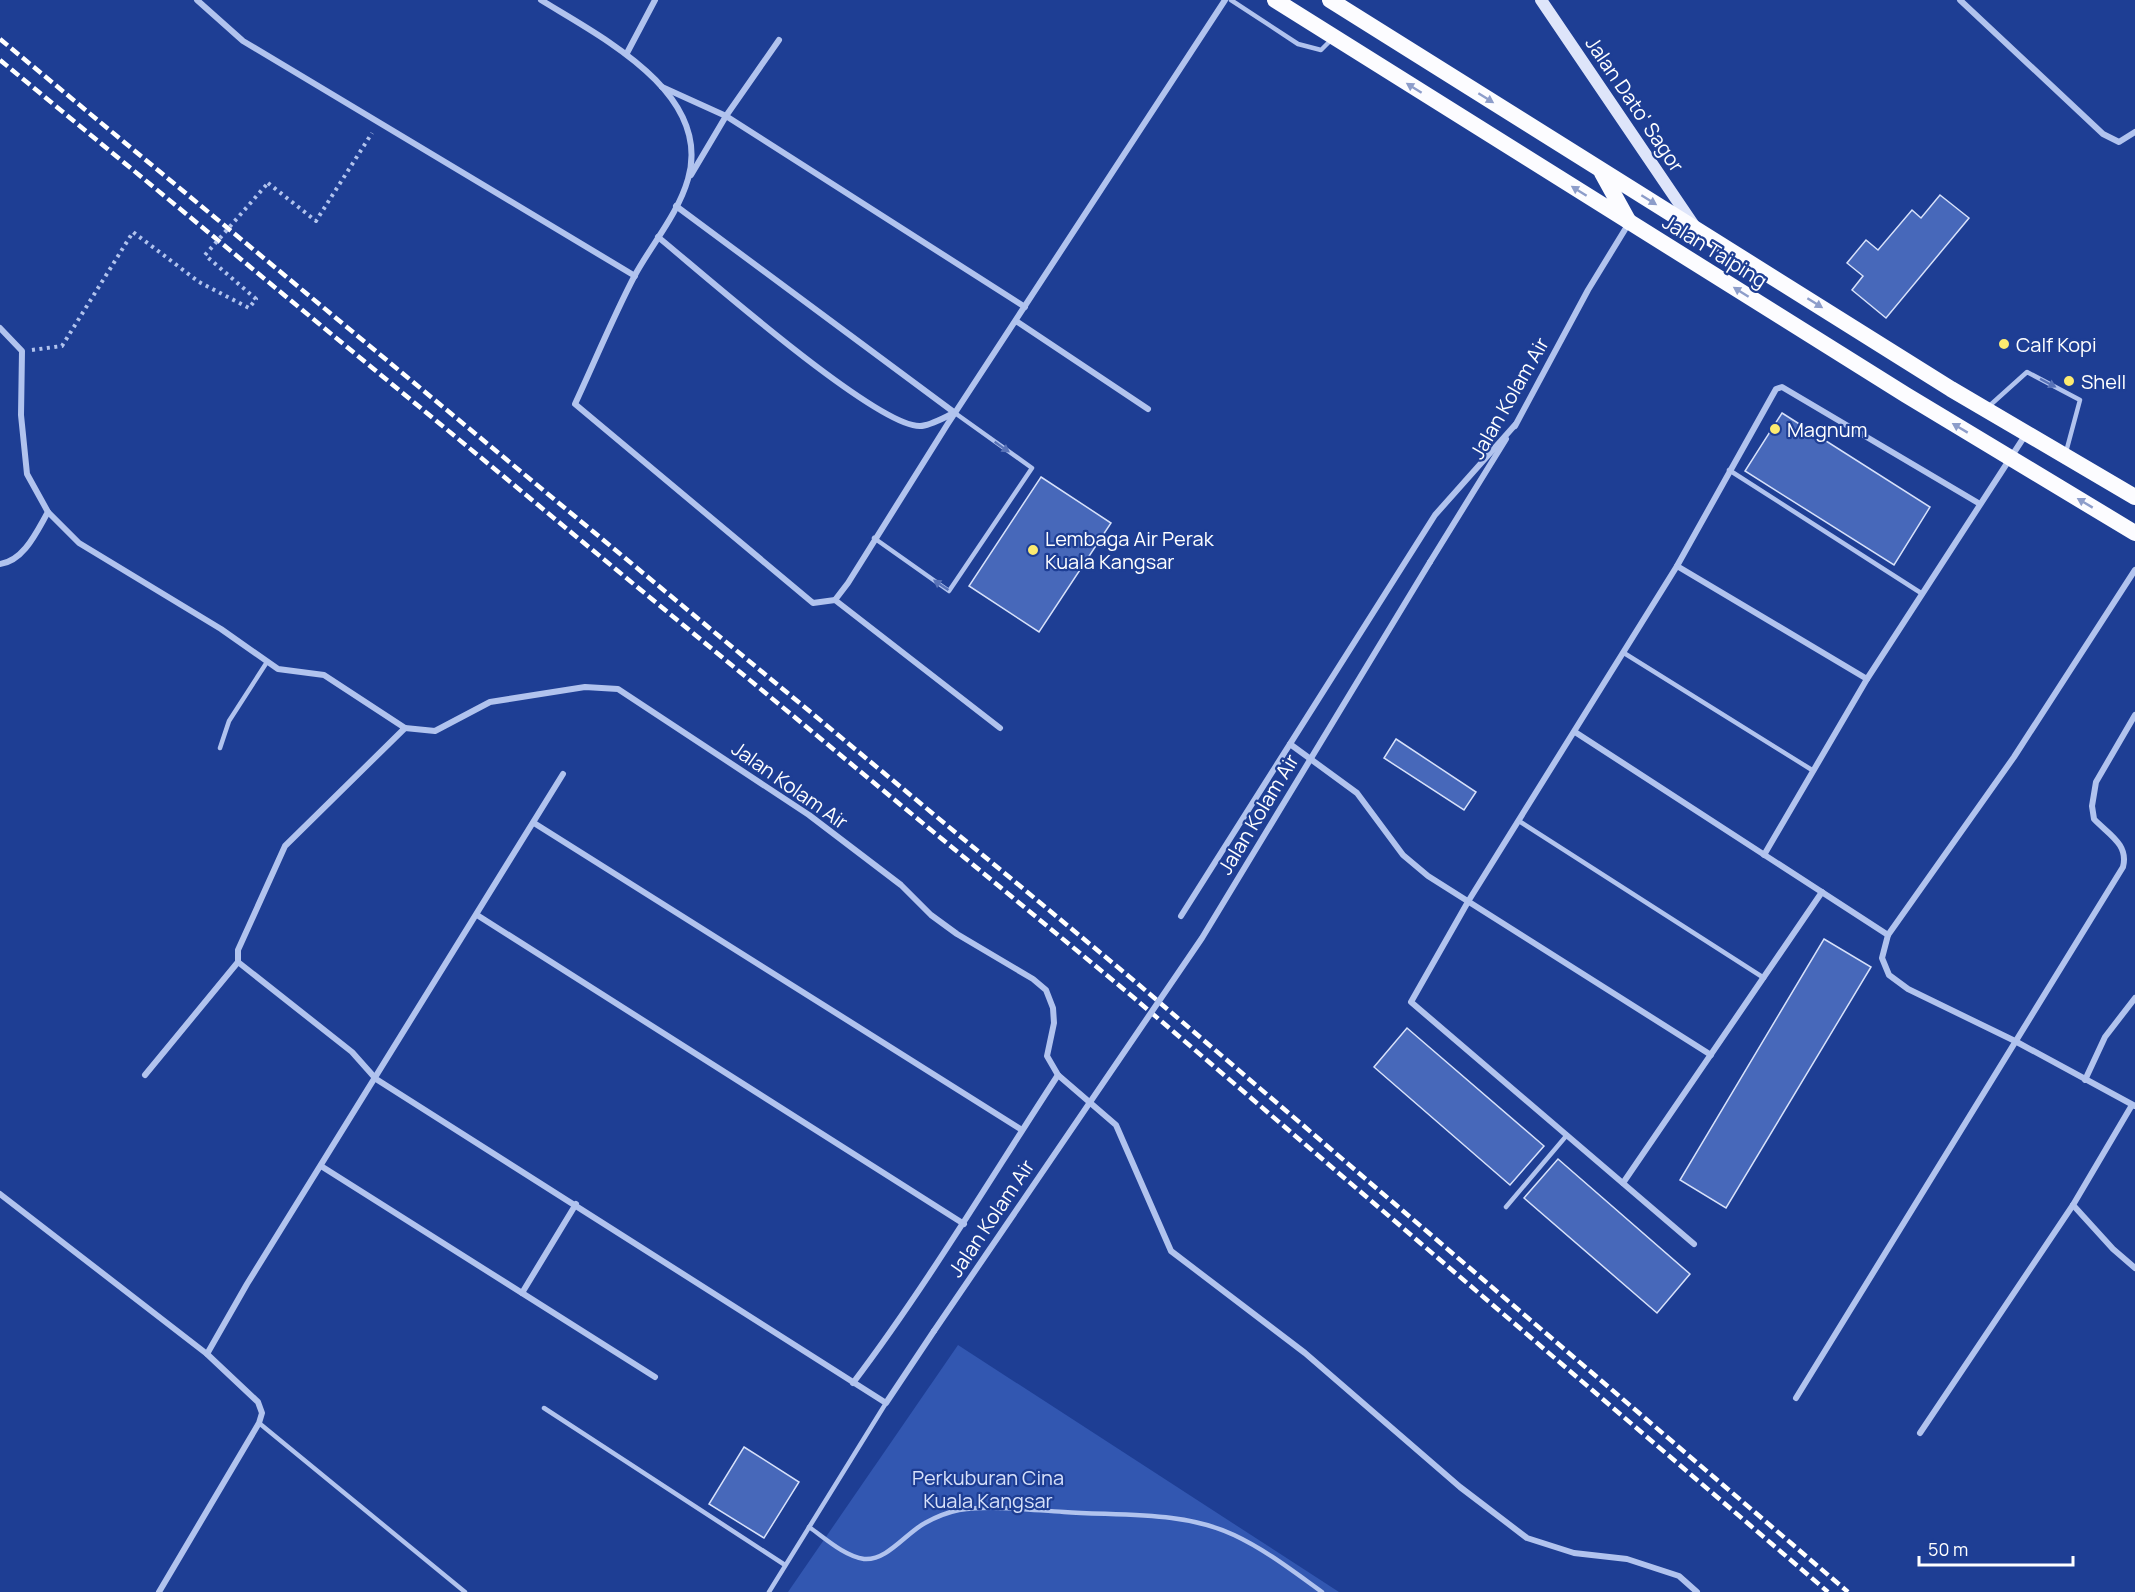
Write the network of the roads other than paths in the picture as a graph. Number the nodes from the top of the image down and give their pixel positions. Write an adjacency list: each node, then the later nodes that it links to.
1 (197, 0): 22 (street)
2 (541, 0): 12 (street)
3 (655, 0): 12 (street)
4 (1225, 0): 23 (street)
5 (1231, 0): 10 (lane)
6 (1275, 0): 10 (highway, Jalan Taiping)
7 (1330, 0): 16 (highway, Jalan Taiping, one-way to 16)
8 (1541, 0): 20 (main road, Jalan Dato' Sagor)
9 (1960, 0): 15 (street)
10 (1334, 38): 19 (highway, Jalan Taiping, one-way to 10)
11 (779, 40): 14 (street)
12 (627, 53): 13 (street)
13 (660, 86): 14 (street); 17 (street)
14 (726, 116): 17 (street); 23 (street)
15 (2135, 132)
16 (1600, 169): 19 (highway); 20 (highway, Jalan Taiping, one-way to 20)
17 (688, 181): 18 (street)
18 (676, 206): 21 (street); 28 (street)
19 (1629, 222): 29 (street, Jalan Kolam Air); 32 (highway, Jalan Taiping, one-way to 19)
20 (1697, 230): 27 (highway, Jalan Taiping, one-way to 27)
21 (658, 237): 22 (street); 28 (street)
22 (635, 276): 43 (street)
23 (1025, 307): 24 (street)
24 (1016, 321): 26 (street); 28 (street)
25 (0, 328): 36 (street)
26 (1149, 409)
27 (1985, 410): 30 (highway, Jalan Taiping); 31 (lane, one-way to 31)
28 (955, 413): 38 (street); 38 (lane, one-way to 38)
29 (1515, 424): 51 (street); 89 (street, Jalan Kolam Air, bridge)
30 (2026, 433): 31 (highway, Jalan Taiping); 32 (street)
31 (2065, 456): 34 (highway, Jalan Taiping)
32 (2010, 458): 35 (street); 37 (highway, Jalan Taiping, one-way to 32)
33 (1729, 470): 35 (street); 40 (street); 42 (lane)
34 (2135, 497)
35 (1980, 504): 42 (street)
36 (48, 512): 39 (street); 45 (street)
37 (2135, 533)
38 (874, 538): 43 (street)
39 (0, 564)
40 (1677, 566): 44 (street); 46 (street)
41 (2135, 570): 62 (street)
42 (1921, 593): 46 (street)
43 (835, 600): 49 (street)
44 (1624, 653): 50 (street); 53 (lane)
45 (267, 662): 48 (street); 52 (lane)
46 (1867, 679): 53 (street)
47 (2135, 715): 66 (street)
48 (405, 728): 63 (street); 69 (street, Jalan Kolam Air)
49 (1000, 728)
50 (1575, 732): 55 (street); 57 (street)
51 (1290, 744): 59 (street); 61 (street)
52 (220, 748)
53 (1812, 770): 57 (street)
54 (563, 774): 56 (street)
55 (1519, 821): 59 (street); 64 (lane)
56 (534, 823): 60 (street); 73 (street)
57 (1764, 855): 58 (street)
58 (1822, 892): 62 (street); 64 (street)
59 (1469, 900): 67 (street); 74 (street)
60 (477, 915): 70 (street); 81 (street)
61 (1181, 916)
62 (1888, 935): 66 (street)
63 (238, 962): 68 (street); 70 (street)
64 (1764, 978): 67 (street)
65 (2135, 998): 71 (street)
66 (2015, 1041): 71 (street); 88 (street)
67 (1711, 1055): 76 (street)
68 (145, 1075)
69 (1058, 1075): 73 (street); 99 (street)
70 (376, 1079): 75 (street); 78 (street)
71 (2085, 1080): 72 (street)
72 (2133, 1105): 79 (street)
73 (1022, 1130): 81 (street)
74 (1567, 1135): 76 (street); 80 (lane)
75 (321, 1166): 84 (street); 85 (street)
76 (1623, 1183): 82 (street)
77 (0, 1194): 85 (street)
78 (576, 1204): 84 (street); 87 (street)
79 (2073, 1205): 83 (street); 92 (street)
80 (1506, 1207)
81 (964, 1224): 87 (street)
82 (1694, 1244)
83 (2135, 1268)
84 (522, 1293): 86 (street)
85 (207, 1353): 91 (street)
86 (655, 1377)
87 (853, 1383): 89 (street)
88 (1796, 1398)
89 (886, 1404): 93 (lane)
90 (544, 1408): 94 (lane)
91 (259, 1423): 95 (street); 96 (lane)
92 (1920, 1433)
93 (809, 1527): 94 (lane); 98 (lane)
94 (785, 1565): 97 (lane)
95 (159, 1592)
96 (465, 1592)
97 (769, 1592)
98 (1322, 1592)
99 (1697, 1592)

